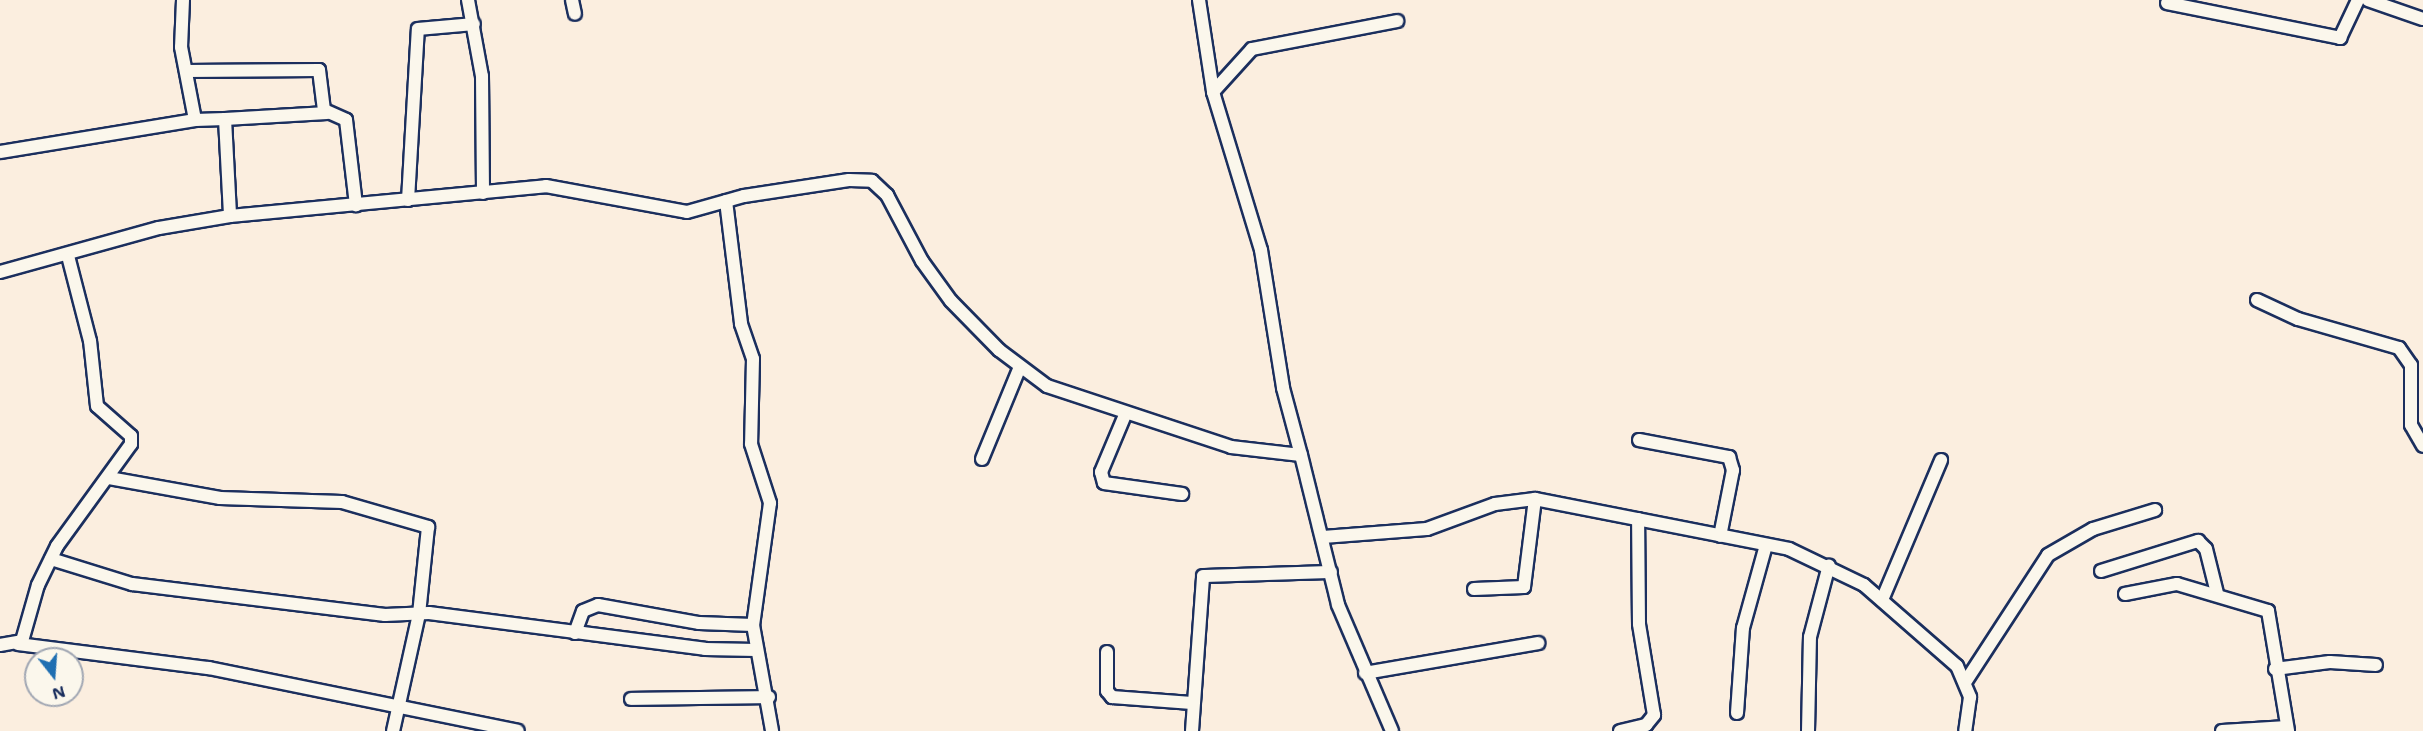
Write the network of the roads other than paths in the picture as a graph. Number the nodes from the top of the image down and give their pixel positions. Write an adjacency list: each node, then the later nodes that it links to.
1 (183, 0): 12 (street)
2 (468, 0): 11 (street)
3 (572, 0): 8 (street)
4 (1199, 0): 13 (street)
5 (2358, 0): 7 (street)
6 (2368, 0): 9 (street)
7 (2166, 1)
8 (575, 14)
9 (2423, 19)
10 (1396, 21): 13 (street)
11 (474, 24): 18 (street); 19 (street)
12 (186, 71): 14 (street); 16 (street)
13 (1213, 92): 30 (street)
14 (327, 113): 15 (street); 21 (street)
15 (225, 119): 16 (street); 22 (street)
16 (195, 120): 17 (street)
17 (0, 152)
18 (483, 193): 19 (street); 20 (street)
19 (408, 200): 21 (street)
20 (726, 201): 26 (street); 50 (street)
21 (356, 205): 22 (street)
22 (230, 216): 23 (street)
23 (68, 256): 24 (street); 33 (street)
24 (0, 272)
25 (2257, 300): 29 (street)
26 (1020, 368): 27 (street); 31 (street)
27 (1125, 415): 30 (street); 34 (street)
28 (1639, 440): 38 (street)
29 (2423, 446)
30 (1301, 455): 39 (street)
31 (982, 459)
32 (1941, 460): 48 (street)
33 (109, 478): 41 (street); 49 (street)
34 (1182, 494)
35 (1535, 499): 37 (street); 39 (street); 45 (street)
36 (2154, 510): 60 (street)
37 (1638, 519): 38 (street); 72 (street)
38 (1720, 536): 40 (street)
39 (1323, 537): 44 (street)
40 (1766, 545): 42 (street); 65 (street)
41 (51, 559): 49 (street); 53 (street)
42 (1829, 565): 48 (street); 73 (street)
43 (2101, 571): 46 (street)
44 (1331, 572): 59 (street); 63 (street)
45 (1474, 589)
46 (2217, 593): 47 (street); 58 (street)
47 (2125, 594)
48 (1882, 600): 60 (street)
49 (419, 614): 51 (street); 64 (street)
50 (753, 625): 51 (street); 55 (street)
51 (575, 633): 55 (street)
52 (1538, 643): 59 (street)
53 (18, 644): 54 (street); 64 (street)
54 (0, 645)
55 (756, 650): 61 (street)
56 (1107, 652): 63 (street)
57 (2376, 665): 58 (street)
58 (2275, 669): 66 (street)
59 (1365, 673): 71 (street)
60 (1966, 681): 74 (street)
61 (768, 698): 62 (street); 69 (street)
62 (631, 699)
63 (1192, 703): 70 (street)
64 (402, 710): 67 (street); 68 (street)
65 (1737, 713)
66 (2287, 729): 75 (street)
67 (393, 731)
68 (518, 731)
69 (772, 731)
70 (1192, 731)
71 (1392, 731)
72 (1620, 731)
73 (1808, 731)
74 (1965, 731)
75 (2222, 731)

